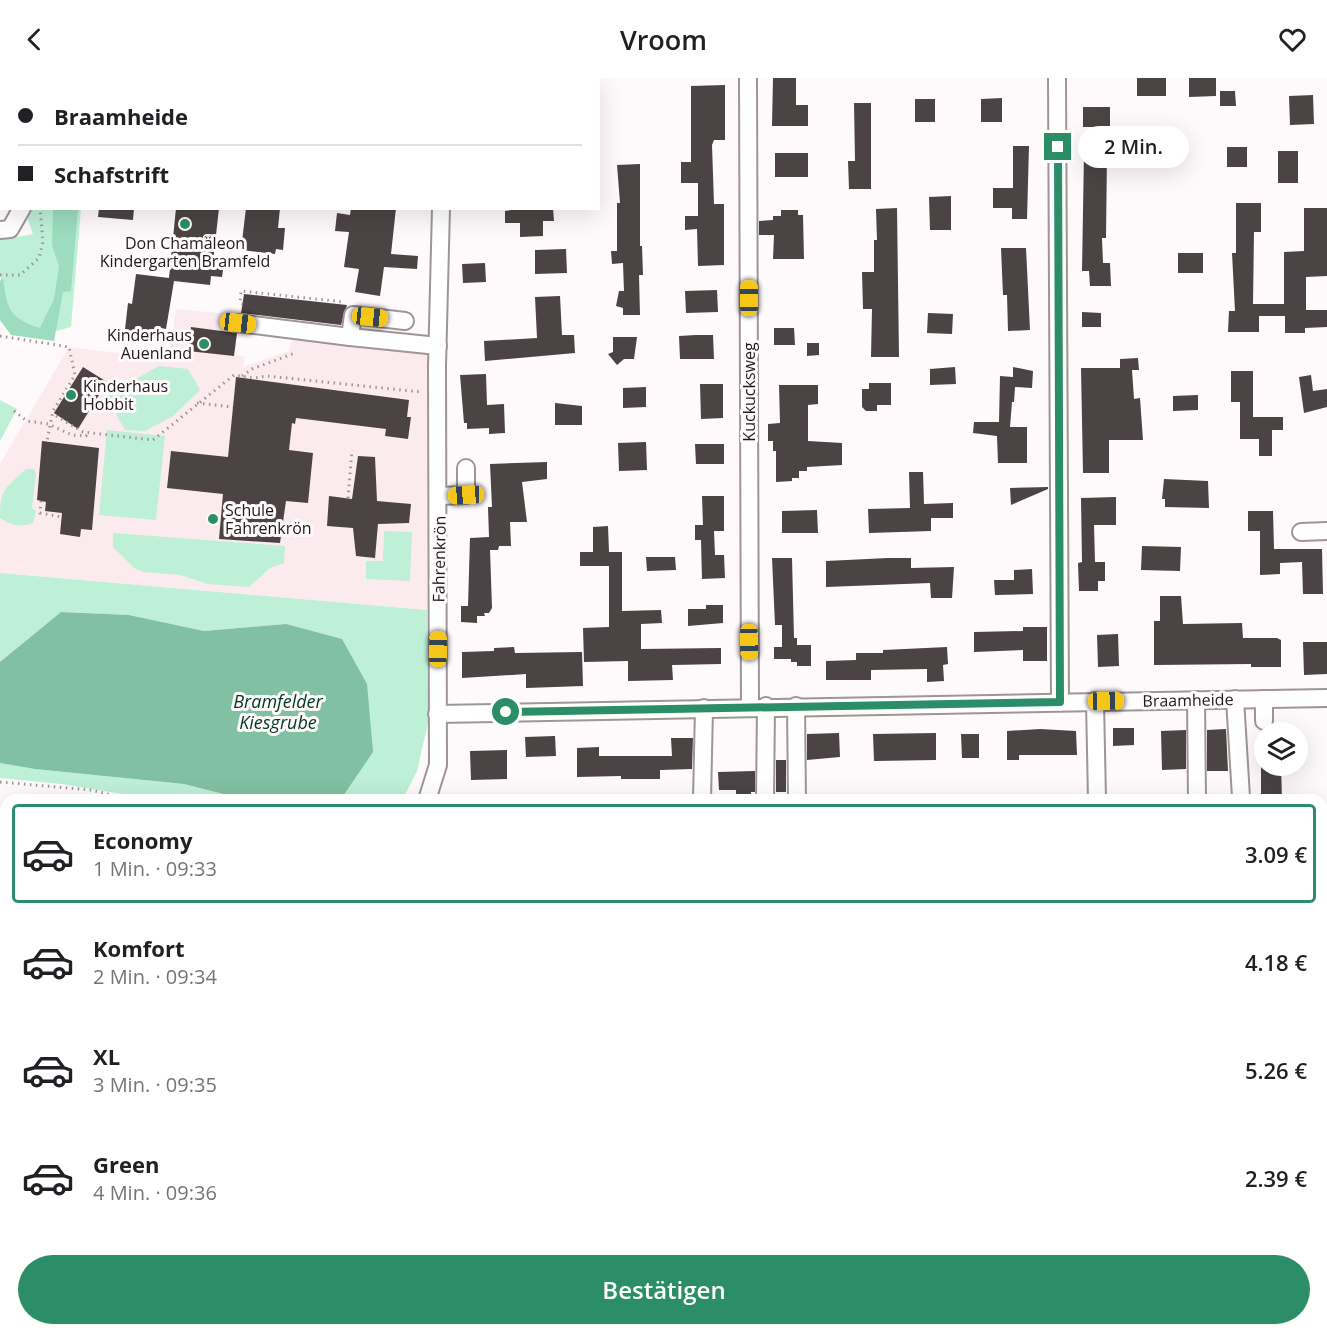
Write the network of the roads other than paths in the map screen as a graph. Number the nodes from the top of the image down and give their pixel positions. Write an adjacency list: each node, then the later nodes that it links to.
1 (748, 78): 20 (street, Kuckucksweg)
2 (1057, 78): 19 (street)
3 (21, 210): 5 (street)
4 (441, 210): 9 (street, Fahrenkrön)
5 (0, 230)
6 (405, 321): 8 (street)
7 (238, 323): 8 (street)
8 (350, 337): 9 (street)
9 (438, 346): 11 (street, Fahrenkrön)
10 (466, 468): 11 (street)
11 (439, 496): 23 (street, Fahrenkrön)
12 (1327, 531): 13 (street)
13 (1301, 532)
14 (1327, 698): 16 (street, Braamheide)
15 (1235, 699): 16 (street, Braamheide); 17 (street, Braamheide); 32 (street)
16 (1263, 699): 24 (street)
17 (1196, 700): 18 (street, Braamheide); 31 (street)
18 (1101, 701): 19 (street, Braamheide); 29 (street); 30 (street)
19 (1060, 702): 21 (street, Braamheide)
20 (756, 706): 21 (street, Braamheide); 22 (street, Braamheide); 25 (street, Kuckucksweg)
21 (796, 706): 28 (street)
22 (704, 708): 23 (street, Braamheide); 27 (street)
23 (436, 714): 26 (street, Fahrenkrön)
24 (1264, 721)
25 (761, 793)
26 (429, 794)
27 (702, 794)
28 (797, 794)
29 (1097, 794)
30 (1108, 794)
31 (1197, 794)
32 (1241, 794)

